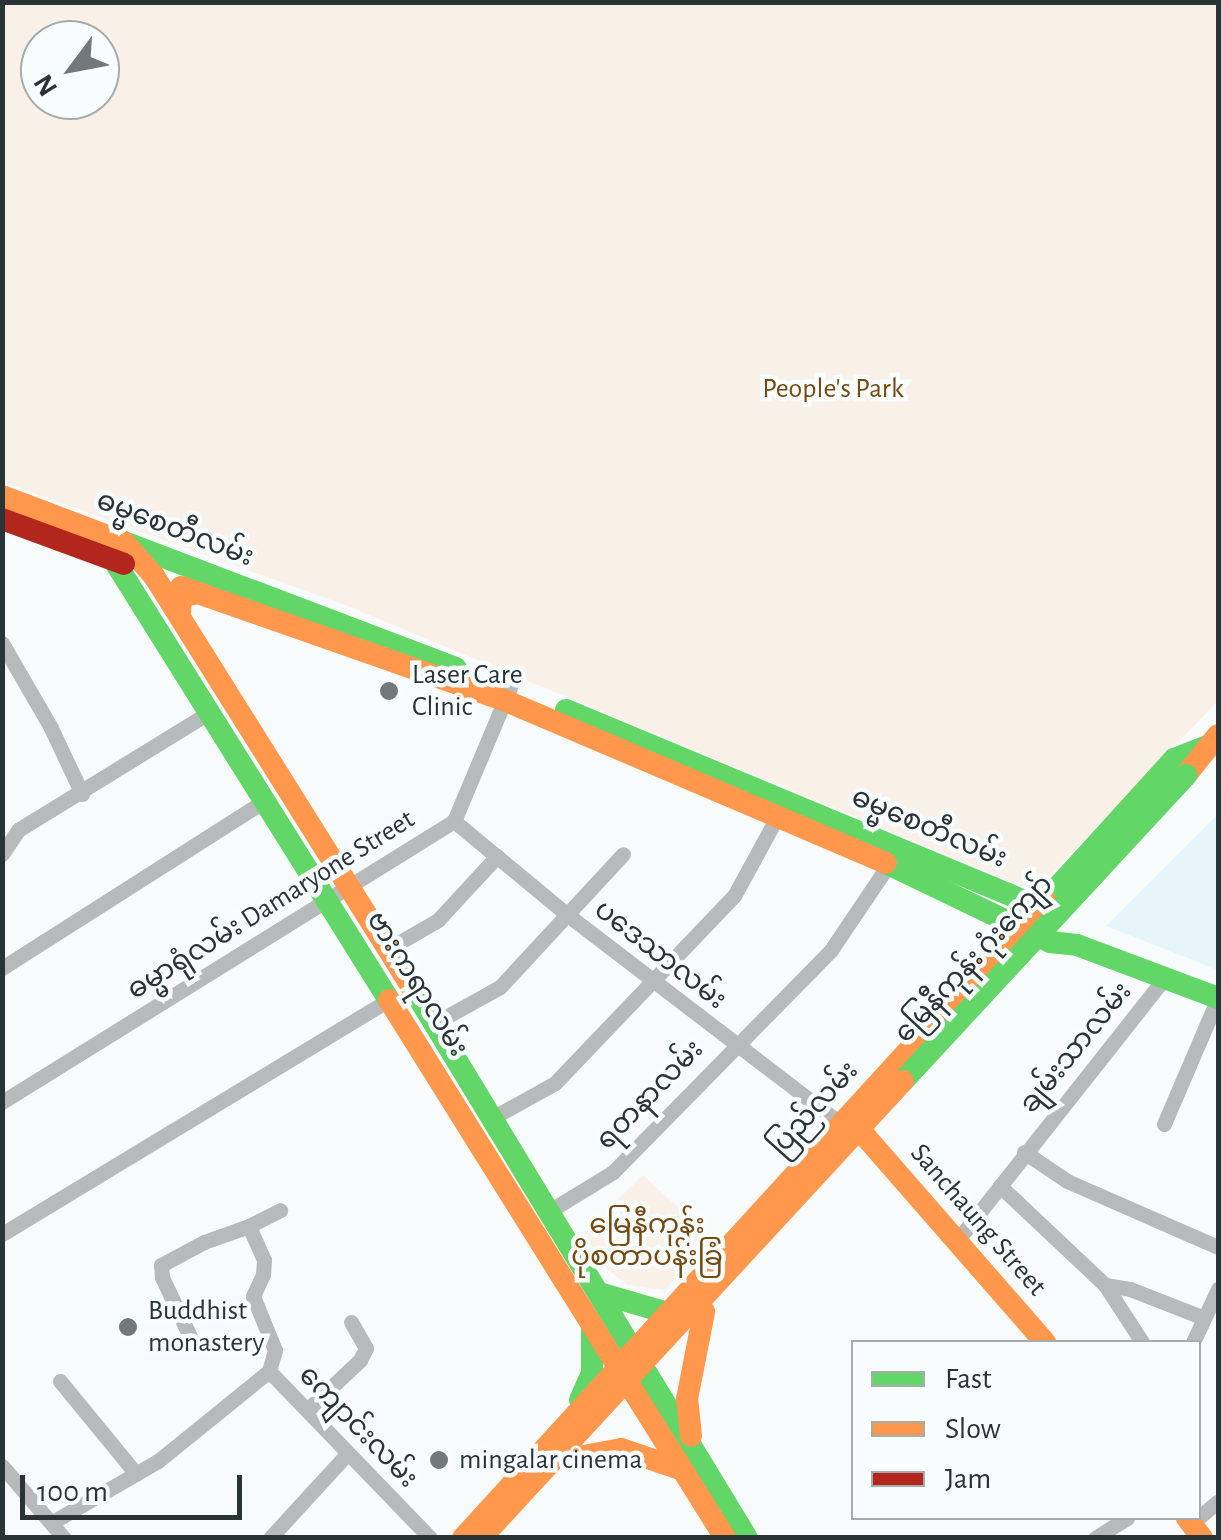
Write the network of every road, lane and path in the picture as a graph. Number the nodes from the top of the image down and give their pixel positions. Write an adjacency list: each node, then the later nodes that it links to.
1 (2, 496): 3 (main road, ဓမ္မစေတီလမ်း)
2 (2, 519): 3 (main road, ဓမ္မစေတီလမ်း)
3 (118, 551): 4 (main road, ဗားကရာလမ်း); 9 (main road, ဗားကရာလမ်း); 10 (main road, ဓမ္မစေတီလမ်း)
4 (154, 576): 5 (main road, ဓမ္မစေတီလမ်း); 6 (main road, ဗားကရာလမ်း)
5 (196, 593): 6 (main road); 10 (main road, ဓမ္မစေတီလမ်း)
6 (180, 614): 8 (main road, ဗားကရာလမ်း)
7 (2, 643): 13 (street)
8 (210, 661): 9 (main road); 21 (main road, ဗားကရာလမ်း)
9 (188, 677): 11 (main road, ဗားကရာလမ်း)
10 (507, 694): 15 (main road, ဓမ္မစေတီလမ်း); 16 (street, ဓမ္မာရုံလမ်း Damaryone Street); 23 (main road, ဓမ္မစေတီလမ်း)
11 (210, 712): 13 (street); 14 (main road, ဗားကရာလမ်း)
12 (1215, 744): 23 (main road, ပြည်လမ်း); 26 (main road, ပြည်လမ်း); 77 (main road, မြေနီကုန်း ဂုံးကျော်, bridge)
13 (82, 794): 17 (street)
14 (266, 800): 22 (main road, ဗားကရာလမ်း); 28 (street)
15 (777, 817): 20 (main road, ဓမ္မစေတီလမ်း); 30 (street)
16 (454, 821): 19 (street, ပဒေသာလမ်း); 21 (street, ဓမ္မာရုံလမ်း Damaryone Street)
17 (2, 854)
18 (623, 854): 24 (street)
19 (497, 856): 24 (street, ပဒေသာလမ်း); 27 (street)
20 (889, 864): 25 (main road, ဓမ္မစေတီလမ်း); 34 (street, ရတနာလမ်း)
21 (349, 885): 22 (street, ဓမ္မာရုံလမ်း Damaryone Street); 27 (main road, ဗားကရာလမ်း)
22 (327, 898): 32 (main road, ဗားကရာလမ်း); 35 (street, ဓမ္မာရုံလမ်း Damaryone Street)
23 (1039, 907): 25 (main road, ပြည်လမ်း); 26 (main road, ဓမ္မစေတီလမ်း)
24 (570, 916): 30 (street, ပဒေသာလမ်း); 33 (street)
25 (1022, 927): 26 (main road, ဓမ္မစေတီလမ်း); 36 (main road, ပြည်လမ်း)
26 (1063, 938): 29 (main road); 39 (main road, ပြည်လမ်း)
27 (388, 949): 33 (main road, ဗားကရာလမ်း)
28 (2, 968)
29 (1166, 976): 31 (main road); 40 (street, ချမ်းသာလမ်း)
30 (654, 980): 34 (street, ပဒေသာလမ်း); 37 (street)
31 (1218, 998): 38 (street)
32 (390, 999): 37 (main road, ဗားကရာလမ်း); 45 (street)
33 (435, 1023): 37 (main road, ဗားကရာလမ်း)
34 (734, 1044): 36 (street, ပဒေသာလမ်း); 43 (street, ရတနာလမ်း)
35 (2, 1102)
36 (840, 1123): 52 (main road, ပြည်လမ်း)
37 (484, 1124): 43 (main road); 55 (main road, ဗားကရာလမ်း)
38 (1164, 1124)
39 (865, 1136): 46 (main road, Sanchaung Street); 51 (main road, ပြည်လမ်း)
40 (1024, 1152): 41 (street, ချမ်းသာလမ်း); 47 (street)
41 (1000, 1186): 46 (street, ချမ်းသာလမ်း); 48 (street)
42 (280, 1210): 44 (street)
43 (550, 1210): 50 (main road)
44 (249, 1226): 59 (street); 61 (street)
45 (2, 1234)
46 (956, 1242): 56 (main road, Sanchaung Street)
47 (1218, 1246)
48 (1105, 1285): 53 (street); 57 (street)
49 (1218, 1289): 53 (street)
50 (599, 1292): 52 (main road); 60 (main road)
51 (704, 1312): 63 (main road, ပြည်လမ်း); 68 (main road)
52 (668, 1313): 60 (main road, ပြည်လမ်း)
53 (1204, 1318): 58 (street)
54 (351, 1322): 64 (street)
55 (592, 1325): 60 (main road, ဗားကရာလမ်း); 65 (main road)
56 (1043, 1340)
57 (1141, 1340)
58 (1194, 1340)
59 (192, 1343)
60 (627, 1360): 63 (main road, ဗားကရာလမ်း); 65 (main road, ပြည်လမ်း)
61 (269, 1370): 64 (street, ကျောင်းလမ်း); 70 (street, ကျောင်းလမ်း)
62 (60, 1381): 70 (street)
63 (642, 1383): 67 (main road, ပြည်လမ်း); 68 (main road, ဗားကရာလမ်း)
64 (307, 1410): 66 (street, ကျောင်းလမ်း)
65 (571, 1418): 76 (main road, ပြည်လမ်း)
66 (348, 1453): 74 (street); 75 (street, ကျောင်းလမ်း)
67 (573, 1458): 68 (main road); 78 (main road, ပြည်လမ်း)
68 (688, 1460): 79 (main road, ဗားကရာလမ်း); 80 (main road, ဗားကရာလမ်း)
69 (2, 1466): 72 (street)
70 (136, 1474): 72 (street, ကျောင်းလမ်း)
71 (1123, 1520): 81 (street)
72 (51, 1522): 73 (street)
73 (64, 1538)
74 (270, 1538)
75 (430, 1538)
76 (462, 1538)
77 (481, 1538)
78 (500, 1538)
79 (725, 1538)
80 (747, 1538)
81 (1095, 1538)

